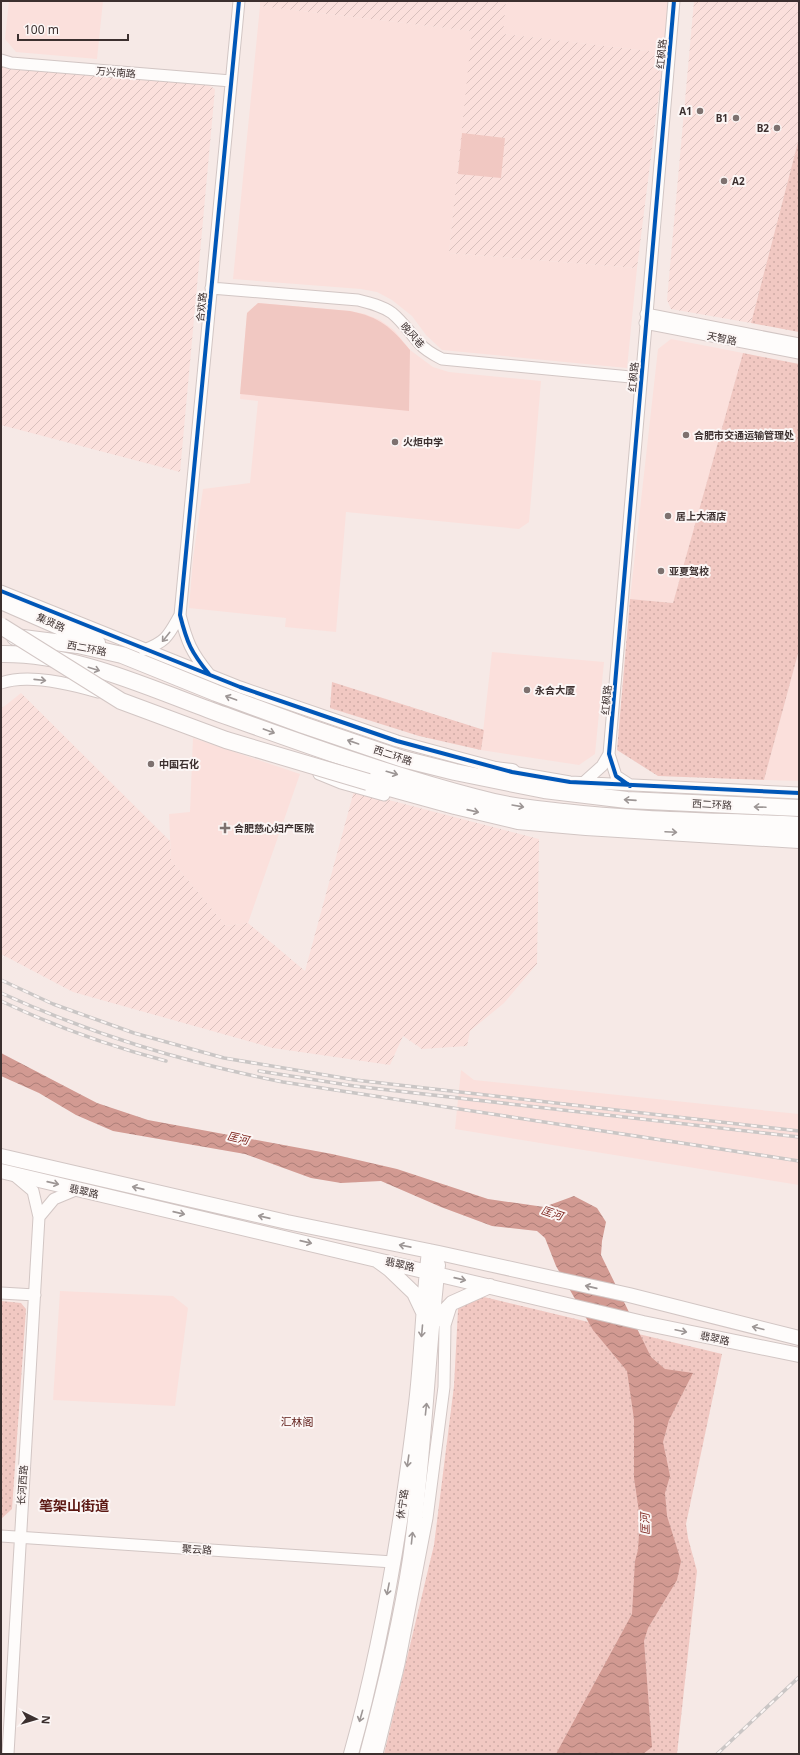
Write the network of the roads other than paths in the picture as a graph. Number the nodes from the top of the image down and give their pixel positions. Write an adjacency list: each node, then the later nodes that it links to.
1 (239, 1): 4 (street, 合欢路)
2 (674, 1): 6 (street, 红枫路)
3 (1, 60): 4 (street, 万兴南路)
4 (231, 81): 5 (street, 合欢路)
5 (211, 288): 9 (street, 晚风巷); 14 (street, 合欢路)
6 (646, 319): 7 (street, 天智路); 8 (street, 天智路); 9 (street, 红枫路)
7 (799, 344)
8 (799, 353)
9 (641, 378): 22 (street, 红枫路)
10 (1, 591): 13 (street)
11 (1, 597): 13 (highway)
12 (1, 601): 19 (highway, 集贤路)
13 (45, 610): 17 (street)
14 (180, 615): 17 (street, one-way to 17); 20 (street)
15 (1, 626): 25 (highway, bridge)
16 (1, 635): 19 (highway, 西二环路)
17 (144, 650): 20 (street)
18 (1, 654): 29 (highway, 西二环路, one-way to 29)
19 (122, 655): 23 (highway, 西二环路, one-way to 19)
20 (210, 675): 24 (street)
21 (1, 682): 30 (street, one-way to 30)
22 (610, 754): 26 (street); 27 (street)
23 (403, 759): 24 (highway); 31 (highway, 西二环路, one-way to 23)
24 (512, 772): 26 (street)
25 (368, 782): 29 (highway); 30 (highway)
26 (583, 783): 27 (street)
27 (631, 786): 28 (street)
28 (799, 793)
29 (479, 799): 32 (highway, 西二环路, one-way to 32)
30 (455, 806): 33 (highway, one-way to 33)
31 (799, 808)
32 (799, 825)
33 (799, 840)
34 (1, 1156): 38 (main road, 翡翠路, one-way to 34)
35 (7, 1172): 36 (main road, 翡翠路, one-way to 36); 37 (street, 长河西路)
36 (78, 1189): 37 (street); 39 (main road, 翡翠路, one-way to 39)
37 (39, 1217): 43 (street, 长河西路)
38 (434, 1252): 40 (main road, 休宁路); 47 (main road, 翡翠路, one-way to 38)
39 (374, 1259): 40 (main road, 翡翠路); 45 (main road)
40 (432, 1272): 41 (main road, 翡翠路, one-way to 41); 45 (main road, 休宁路); 46 (main road, 休宁路)
41 (490, 1286): 44 (main road); 48 (main road, 翡翠路, one-way to 48)
42 (1, 1293): 43 (street)
43 (35, 1295): 50 (street, 长河西路)
44 (452, 1303): 46 (main road); 55 (street)
45 (423, 1313): 51 (main road, 休宁路, one-way to 51)
46 (433, 1323): 54 (main road, 休宁路, one-way to 46)
47 (799, 1338)
48 (799, 1355)
49 (1, 1536): 50 (street, 聚云路)
50 (19, 1537): 51 (street, 聚云路); 52 (street, 长河西路)
51 (393, 1562): 53 (main road, 休宁路, one-way to 53)
52 (8, 1754)
53 (351, 1754)
54 (367, 1754)
55 (377, 1754)

